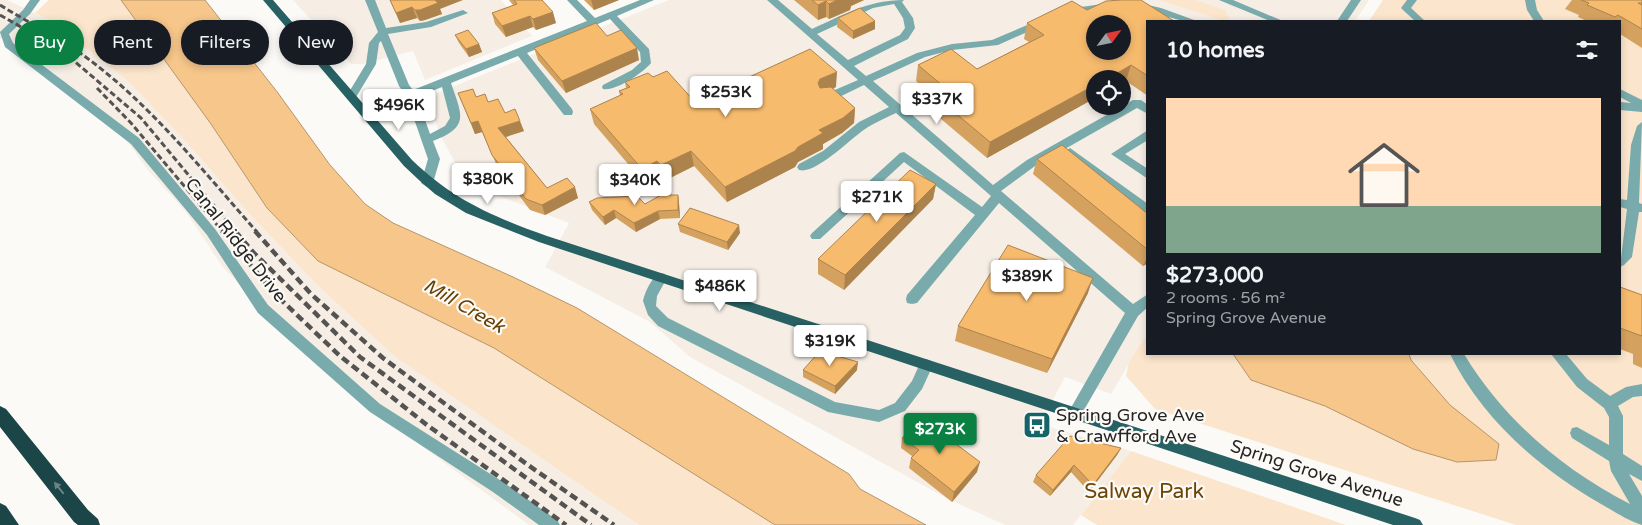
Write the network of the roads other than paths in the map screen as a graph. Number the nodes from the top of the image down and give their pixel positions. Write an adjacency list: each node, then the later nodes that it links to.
1 (35, 0): 71 (street, Canal Ridge Drive)
2 (268, 0): 31 (main road, Spring Grove Avenue)
3 (370, 0): 20 (street)
4 (572, 0): 19 (street)
5 (649, 0): 13 (street)
6 (772, 0): 21 (street)
7 (898, 0): 21 (street); 25 (street)
8 (1224, 0): 15 (street)
9 (1356, 0): 16 (street)
10 (1412, 0): 17 (street)
11 (1530, 0): 18 (street)
12 (463, 13): 20 (street)
13 (611, 15): 19 (street); 28 (street)
14 (1189, 20): 26 (street)
15 (1275, 20)
16 (1343, 20)
17 (1419, 20)
18 (1538, 20)
19 (593, 22): 23 (street)
20 (383, 32): 30 (street); 31 (street)
21 (811, 33): 22 (street)
22 (829, 49): 24 (street); 25 (street)
23 (520, 51): 27 (street); 37 (street)
24 (815, 56)
25 (847, 65): 26 (street)
26 (865, 80): 32 (street); 35 (street)
27 (445, 81): 30 (street); 40 (street)
28 (607, 87)
29 (1621, 93): 34 (street)
30 (411, 95): 40 (street)
31 (351, 97): 44 (main road, Spring Grove Avenue)
32 (825, 99)
33 (1621, 106): 34 (street)
34 (1642, 106)
35 (896, 108): 42 (street); 45 (street)
36 (1146, 110): 41 (street)
37 (568, 112)
38 (1642, 126): 47 (street)
39 (1146, 135): 43 (street)
40 (427, 139): 44 (street)
41 (1062, 146): 45 (street); 48 (street)
42 (803, 167)
43 (1146, 174)
44 (428, 183): 52 (main road, Spring Grove Avenue)
45 (996, 193): 49 (street); 55 (street)
46 (1621, 203): 47 (street)
47 (1638, 207): 51 (street)
48 (1146, 209)
49 (983, 214): 50 (street); 53 (street)
50 (816, 236)
51 (1621, 261)
52 (661, 278): 58 (main road, Spring Grove Avenue); 58 (street)
53 (912, 299)
54 (1146, 301): 55 (street)
55 (1133, 312): 61 (street)
56 (1458, 355): 68 (street)
57 (1562, 357): 60 (street)
58 (926, 365): 61 (main road, Spring Grove Avenue)
59 (1642, 390): 60 (street)
60 (1609, 404): 64 (street)
61 (1075, 413): 72 (main road, Spring Grove Avenue)
62 (0, 414): 70 (highway, one-way to 62)
63 (1577, 433): 64 (street)
64 (1615, 458): 65 (street); 66 (street)
65 (1642, 474)
66 (1642, 510)
67 (0, 512): 69 (highway)
68 (1642, 518)
69 (10, 525)
70 (91, 525)
71 (552, 525)
72 (1415, 525)

